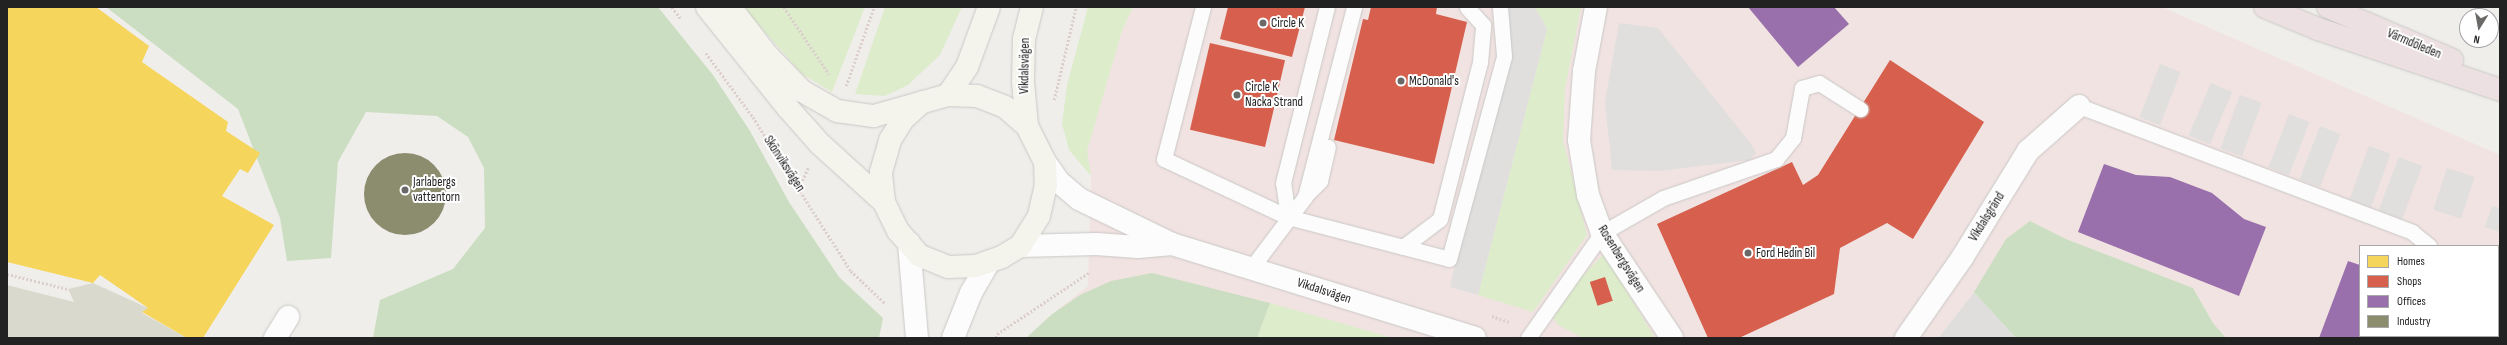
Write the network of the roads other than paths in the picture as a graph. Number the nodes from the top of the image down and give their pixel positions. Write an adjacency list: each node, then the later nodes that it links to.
1 (707, 7): 23 (street)
2 (730, 7): 17 (street)
3 (989, 7): 16 (street)
4 (1032, 7): 20 (street, Vikdalsvägen)
5 (1203, 7): 24 (lane)
6 (1327, 7): 24 (lane)
7 (1354, 7): 22 (lane)
8 (1363, 7): 22 (lane)
9 (1467, 7): 30 (lane)
10 (1500, 7): 30 (lane)
11 (1596, 7): 25 (street, Rosenbergsvägen)
12 (2265, 7): 15 (highway)
13 (2328, 7): 14 (highway, Värmdöleden)
14 (2500, 81)
15 (2500, 90)
16 (948, 95): 17 (street); 20 (street)
17 (922, 102): 23 (street)
18 (2079, 106): 28 (lane); 40 (street, Vikdalsgränd)
19 (1860, 109): 25 (lane)
20 (1027, 126): 21 (street)
21 (1045, 162): 27 (street, Vikdalsvägen); 29 (street)
22 (1305, 197): 24 (lane)
23 (884, 202): 26 (street)
24 (1288, 217): 30 (lane); 32 (lane)
25 (1602, 233): 38 (lane); 39 (street, Rosenbergsvägen)
26 (909, 243): 31 (street); 35 (street)
27 (1172, 244): 29 (street, Vikdalsvägen); 32 (street, Vikdalsvägen)
28 (2428, 245)
29 (1020, 246): 31 (street)
30 (1403, 247)
31 (989, 262): 36 (street)
32 (1252, 267): 37 (street, Vikdalsvägen)
33 (288, 317): 34 (street)
34 (275, 338)
35 (917, 338)
36 (953, 338)
37 (1475, 338)
38 (1528, 338)
39 (1672, 338)
40 (1906, 338)

